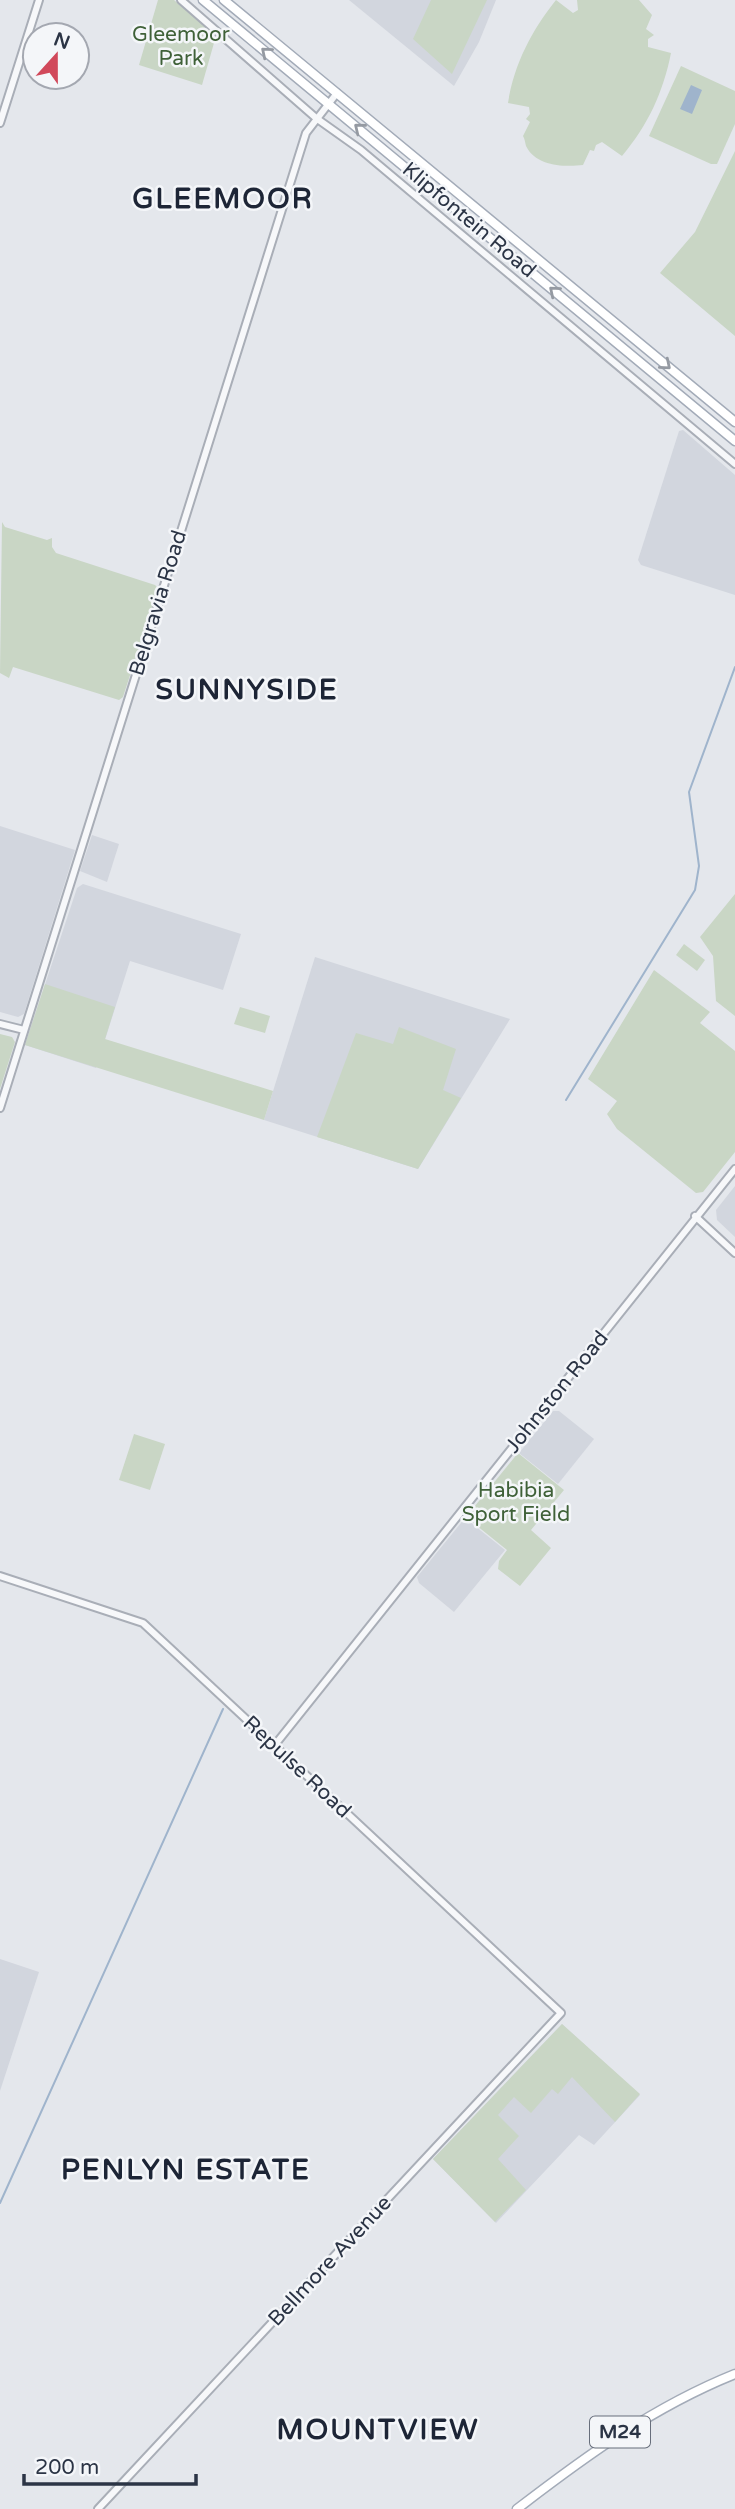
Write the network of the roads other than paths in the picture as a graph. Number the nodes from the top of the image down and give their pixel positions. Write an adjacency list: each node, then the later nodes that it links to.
1 (39, 0): 8 (street)
2 (181, 0): 7 (street)
3 (203, 0): 6 (main road, Klipfontein Road, one-way to 3)
4 (224, 0): 5 (main road, Klipfontein Road)
5 (337, 93): 6 (street, Belgravia Road); 9 (main road, Klipfontein Road, one-way to 9)
6 (328, 104): 7 (street, Belgravia Road); 10 (main road, Klipfontein Road, one-way to 6)
7 (316, 118): 11 (street); 13 (street, Belgravia Road)
8 (0, 124)
9 (735, 422)
10 (735, 441)
11 (735, 464)
12 (0, 1024): 13 (street)
13 (24, 1030): 14 (street, Belgravia Road)
14 (0, 1108)
15 (735, 1169): 16 (street, Johnston Road)
16 (695, 1216): 17 (street); 19 (street, Johnston Road)
17 (735, 1253)
18 (0, 1576): 19 (street, Repulse Road)
19 (274, 1746): 20 (street, Repulse Road)
20 (561, 2013): 22 (street, Bellmore Avenue)
21 (735, 2374): 23 (main road, M24)
22 (98, 2509)
23 (517, 2509)

